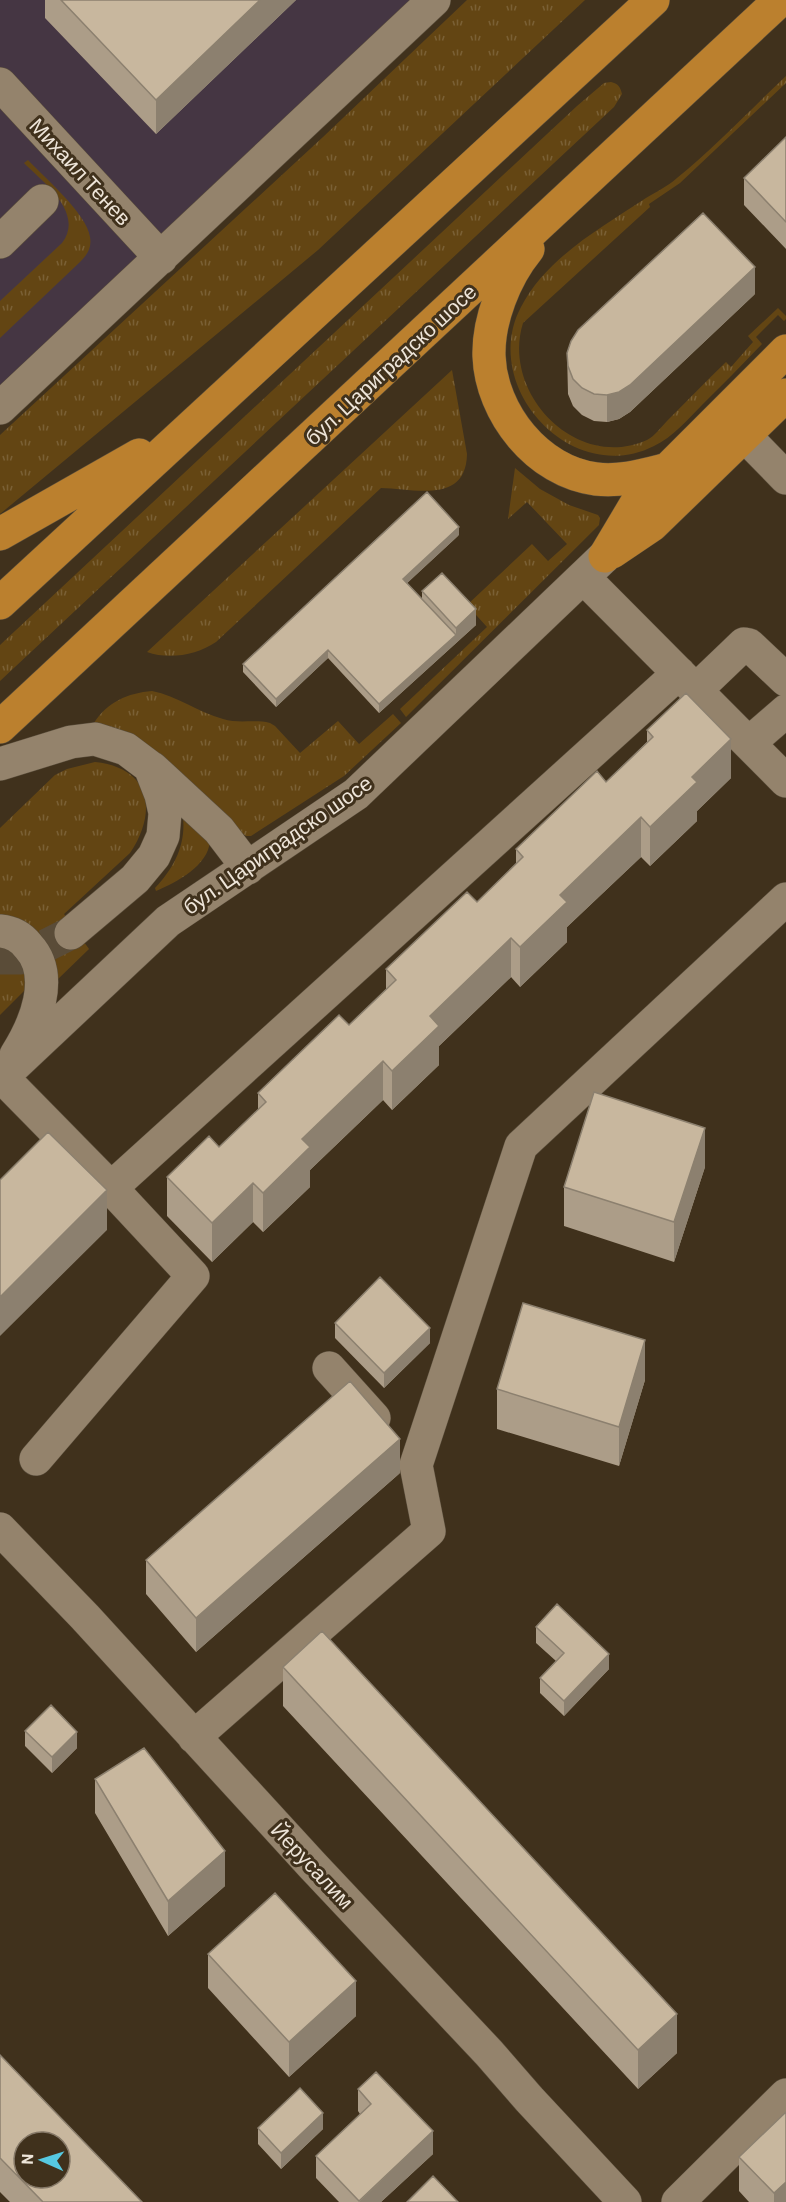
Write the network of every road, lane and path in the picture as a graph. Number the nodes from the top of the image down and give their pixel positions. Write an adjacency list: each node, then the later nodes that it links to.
1 (434, 0): 8 (street)
2 (780, 0): 5 (highway, бул. Цариградско шосе)
3 (646, 5): 12 (highway)
4 (0, 84): 8 (street, Михаил Тенев)
5 (576, 191): 14 (highway); 22 (highway, бул. Цариградско шосе)
6 (42, 201): 7 (street)
7 (0, 242)
8 (161, 258): 11 (street)
9 (786, 351): 14 (highway)
10 (786, 395): 13 (highway)
11 (0, 408)
12 (188, 428): 16 (highway); 18 (highway)
13 (744, 435): 15 (street); 17 (highway)
14 (668, 469): 17 (highway)
15 (786, 478)
16 (0, 534)
17 (595, 567): 20 (street); 27 (street, бул. Цариградско шосе)
18 (0, 603)
19 (786, 680): 20 (street)
20 (688, 682): 23 (street); 32 (street)
21 (786, 711): 23 (street)
22 (0, 727)
23 (748, 743): 26 (street)
24 (0, 764): 25 (street)
25 (150, 767): 27 (street); 30 (street)
26 (786, 781)
27 (248, 868): 31 (street, бул. Цариградско шосе)
28 (786, 899): 35 (street)
29 (0, 931): 31 (street)
30 (70, 933)
31 (1, 1078): 32 (street)
32 (111, 1188): 34 (street)
33 (329, 1368): 35 (street)
34 (36, 1460)
35 (416, 1465): 37 (street)
36 (0, 1529): 37 (street, Йерусалим)
37 (194, 1737): 39 (street, Йерусалим)
38 (786, 2095): 40 (street)
39 (625, 2202)
40 (678, 2202)

